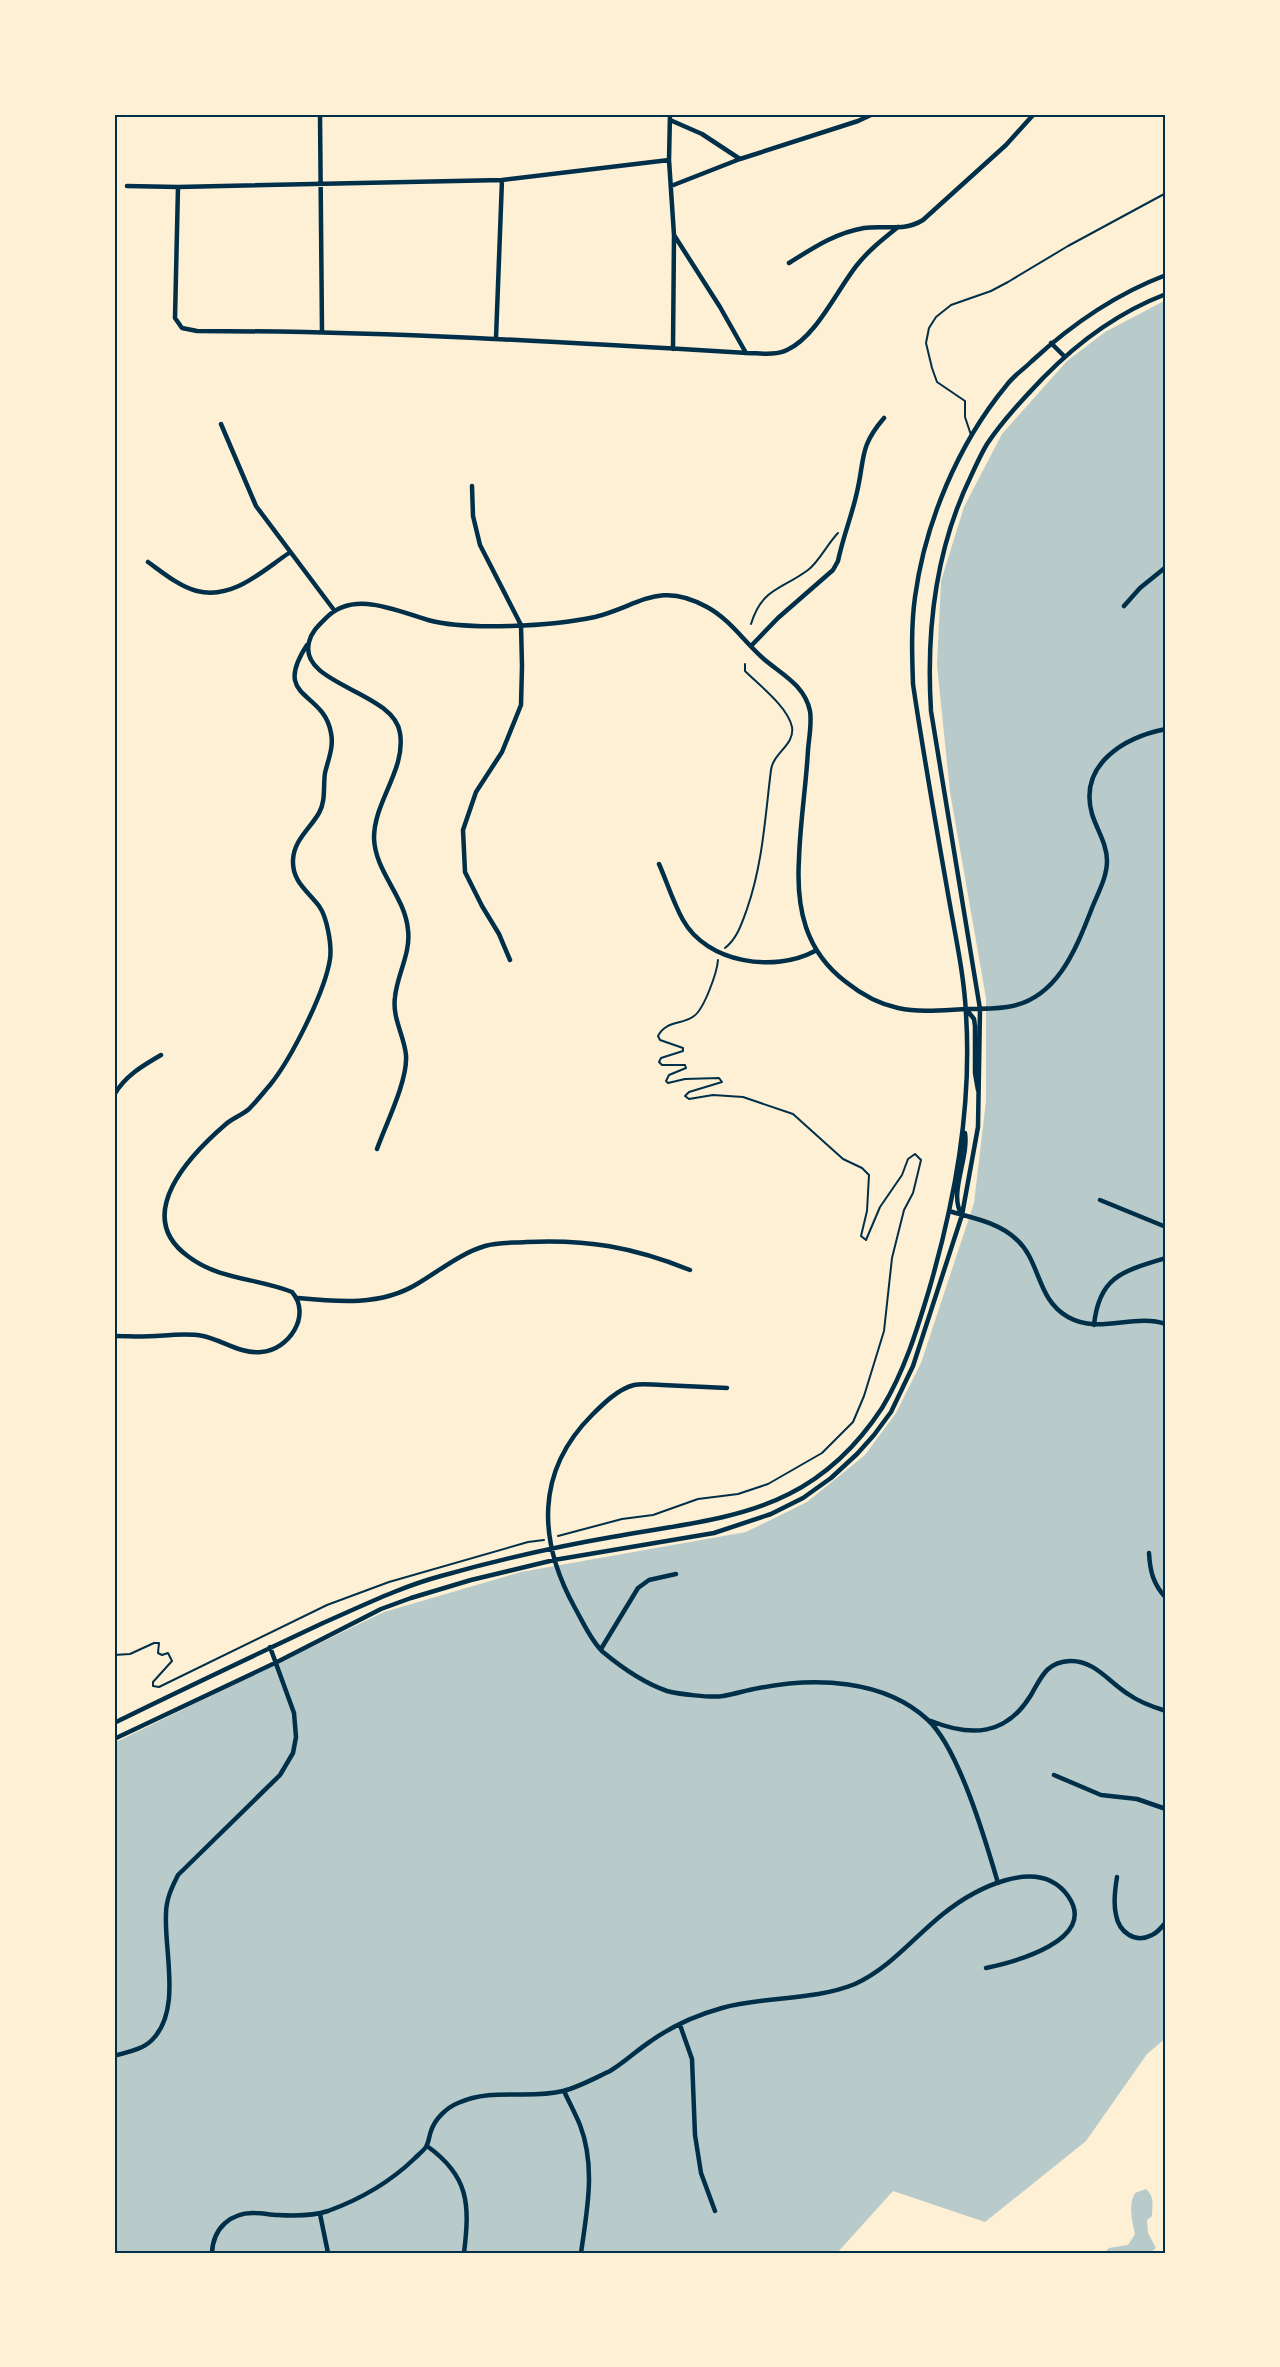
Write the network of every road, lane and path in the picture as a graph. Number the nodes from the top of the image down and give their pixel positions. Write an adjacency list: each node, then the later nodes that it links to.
1 (320, 114): 8 (street)
2 (873, 114): 5 (street)
3 (1034, 114): 13 (street)
4 (670, 117): 5 (street); 6 (street)
5 (740, 159): 10 (street)
6 (669, 160): 7 (street); 10 (street)
7 (502, 180): 8 (street); 19 (street)
8 (320, 184): 11 (street); 18 (street)
9 (127, 186): 11 (street)
10 (671, 186): 14 (street)
11 (178, 187): 18 (street)
12 (1166, 193): 26 (lane)
13 (898, 227): 15 (street); 22 (street)
14 (674, 235): 21 (street); 22 (street)
15 (789, 263)
16 (1166, 275): 20 (street)
17 (1166, 294): 23 (street)
18 (322, 331): 19 (street)
19 (496, 338): 21 (street)
20 (1051, 343): 23 (street); 26 (street)
21 (673, 349): 22 (street)
22 (746, 353)
23 (1064, 356): 45 (street)
24 (884, 418): 28 (street)
25 (221, 424): 29 (street)
26 (971, 435): 44 (street)
27 (472, 486): 34 (street)
28 (846, 530): 35 (path); 37 (street)
29 (290, 553): 30 (street); 33 (street)
30 (148, 562)
31 (1166, 567): 32 (street)
32 (1124, 606)
33 (334, 610): 34 (street); 36 (street)
34 (520, 624): 37 (street); 43 (street)
35 (751, 624)
36 (307, 645): 50 (street); 57 (street)
37 (751, 646): 41 (street)
38 (746, 664): 42 (path)
39 (1166, 729): 45 (street)
40 (659, 864): 42 (street)
41 (815, 951): 42 (street); 44 (street)
42 (719, 953): 62 (path)
43 (510, 960)
44 (966, 1009): 45 (street); 48 (street); 49 (street)
45 (980, 1009): 48 (street)
46 (161, 1055): 47 (street)
47 (114, 1095)
48 (980, 1096): 53 (street)
49 (964, 1128): 52 (street); 53 (street)
50 (377, 1149)
51 (1100, 1200): 54 (street)
52 (949, 1211): 53 (street); 63 (street)
53 (962, 1215): 59 (street); 65 (street)
54 (1166, 1227)
55 (1166, 1258): 59 (street)
56 (690, 1270): 57 (street)
57 (298, 1298): 60 (street)
58 (1166, 1324): 59 (street)
59 (1094, 1325)
60 (114, 1336)
61 (728, 1388): 62 (street)
62 (550, 1538): 63 (street); 70 (path)
63 (551, 1547): 65 (street); 68 (street)
64 (1149, 1554): 67 (street)
65 (554, 1560): 69 (street); 71 (street)
66 (676, 1574): 69 (street)
67 (1166, 1598)
68 (270, 1647): 71 (street); 74 (street)
69 (601, 1649): 73 (street)
70 (114, 1655)
71 (277, 1662): 75 (street); 83 (street)
72 (1166, 1711): 73 (street)
73 (928, 1720): 79 (street)
74 (114, 1723)
75 (114, 1739)
76 (1054, 1775): 77 (street)
77 (1166, 1809)
78 (1117, 1877): 80 (street)
79 (998, 1883): 81 (street); 82 (street)
80 (1166, 1922)
81 (986, 1968)
82 (680, 2025): 84 (street); 86 (street)
83 (114, 2056)
84 (564, 2091): 85 (street); 91 (street)
85 (427, 2146): 87 (street); 90 (street)
86 (715, 2211)
87 (320, 2214): 88 (street); 89 (street)
88 (212, 2253)
89 (328, 2253)
90 (464, 2253)
91 (581, 2253)

